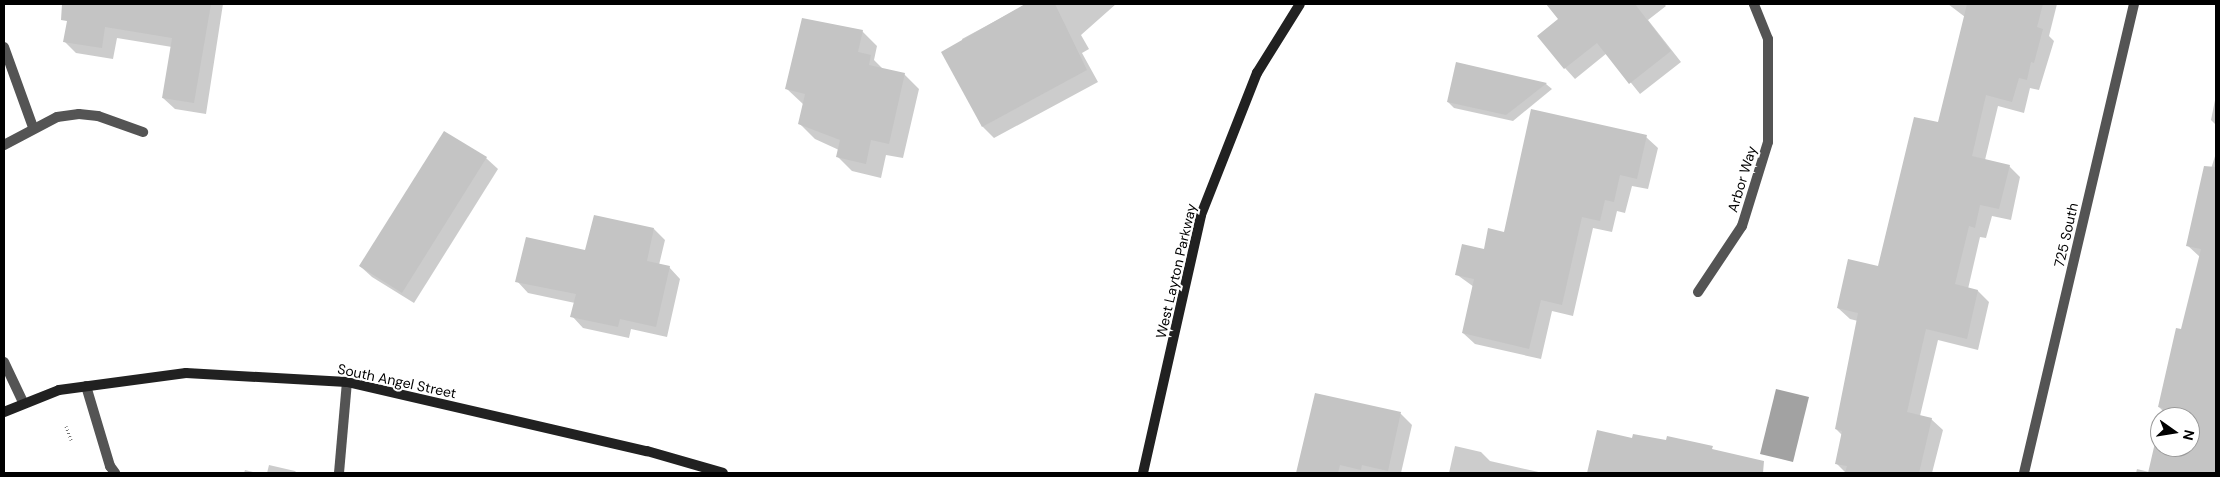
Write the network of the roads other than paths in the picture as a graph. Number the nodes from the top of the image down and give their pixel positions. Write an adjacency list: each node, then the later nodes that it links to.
1 (1300, 4): 17 (main road, West Layton Parkway)
2 (1754, 4): 8 (street, Arbor Way)
3 (2134, 4): 18 (street, 725 South)
4 (4, 47): 5 (street)
5 (33, 127): 6 (street); 7 (street)
6 (143, 132)
7 (4, 145)
8 (1698, 292)
9 (4, 362): 12 (street)
10 (347, 382): 11 (main road, South Angel Street); 15 (street); 16 (main road, South Angel Street)
11 (86, 386): 12 (main road, South Angel Street); 14 (street)
12 (23, 402): 13 (main road, South Angel Street)
13 (4, 412)
14 (116, 473)
15 (339, 473)
16 (723, 473)
17 (1143, 473)
18 (2024, 473)

